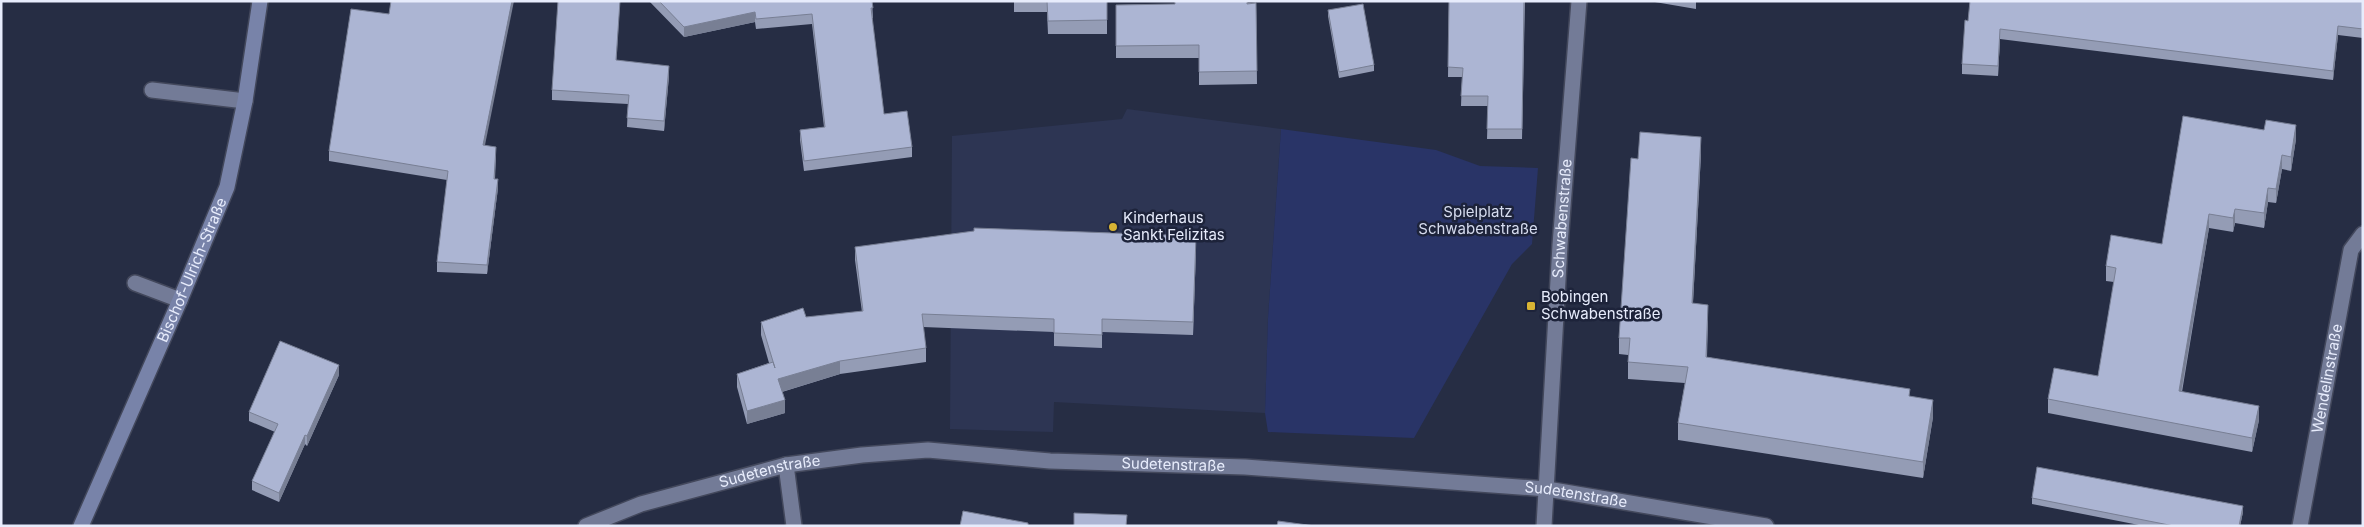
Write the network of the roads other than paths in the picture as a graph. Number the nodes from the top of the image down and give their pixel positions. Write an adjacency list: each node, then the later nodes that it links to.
1 (260, 1): 4 (street, Bischof-Ulrich-Straße)
2 (1578, 1): 9 (street, Schwabenstraße)
3 (152, 90): 4 (street)
4 (245, 101): 7 (street, Bischof-Ulrich-Straße)
5 (2363, 234): 15 (street, Wendelinstraße)
6 (135, 283): 7 (street)
7 (180, 300): 10 (street, Bischof-Ulrich-Straße)
8 (786, 465): 9 (street, Sudetenstraße); 11 (street, Sudetenstraße); 12 (street)
9 (1547, 489): 13 (street, Schwabenstraße); 14 (street, Sudetenstraße)
10 (81, 526)
11 (586, 526)
12 (794, 526)
13 (1544, 526)
14 (1766, 526)
15 (2300, 526)

